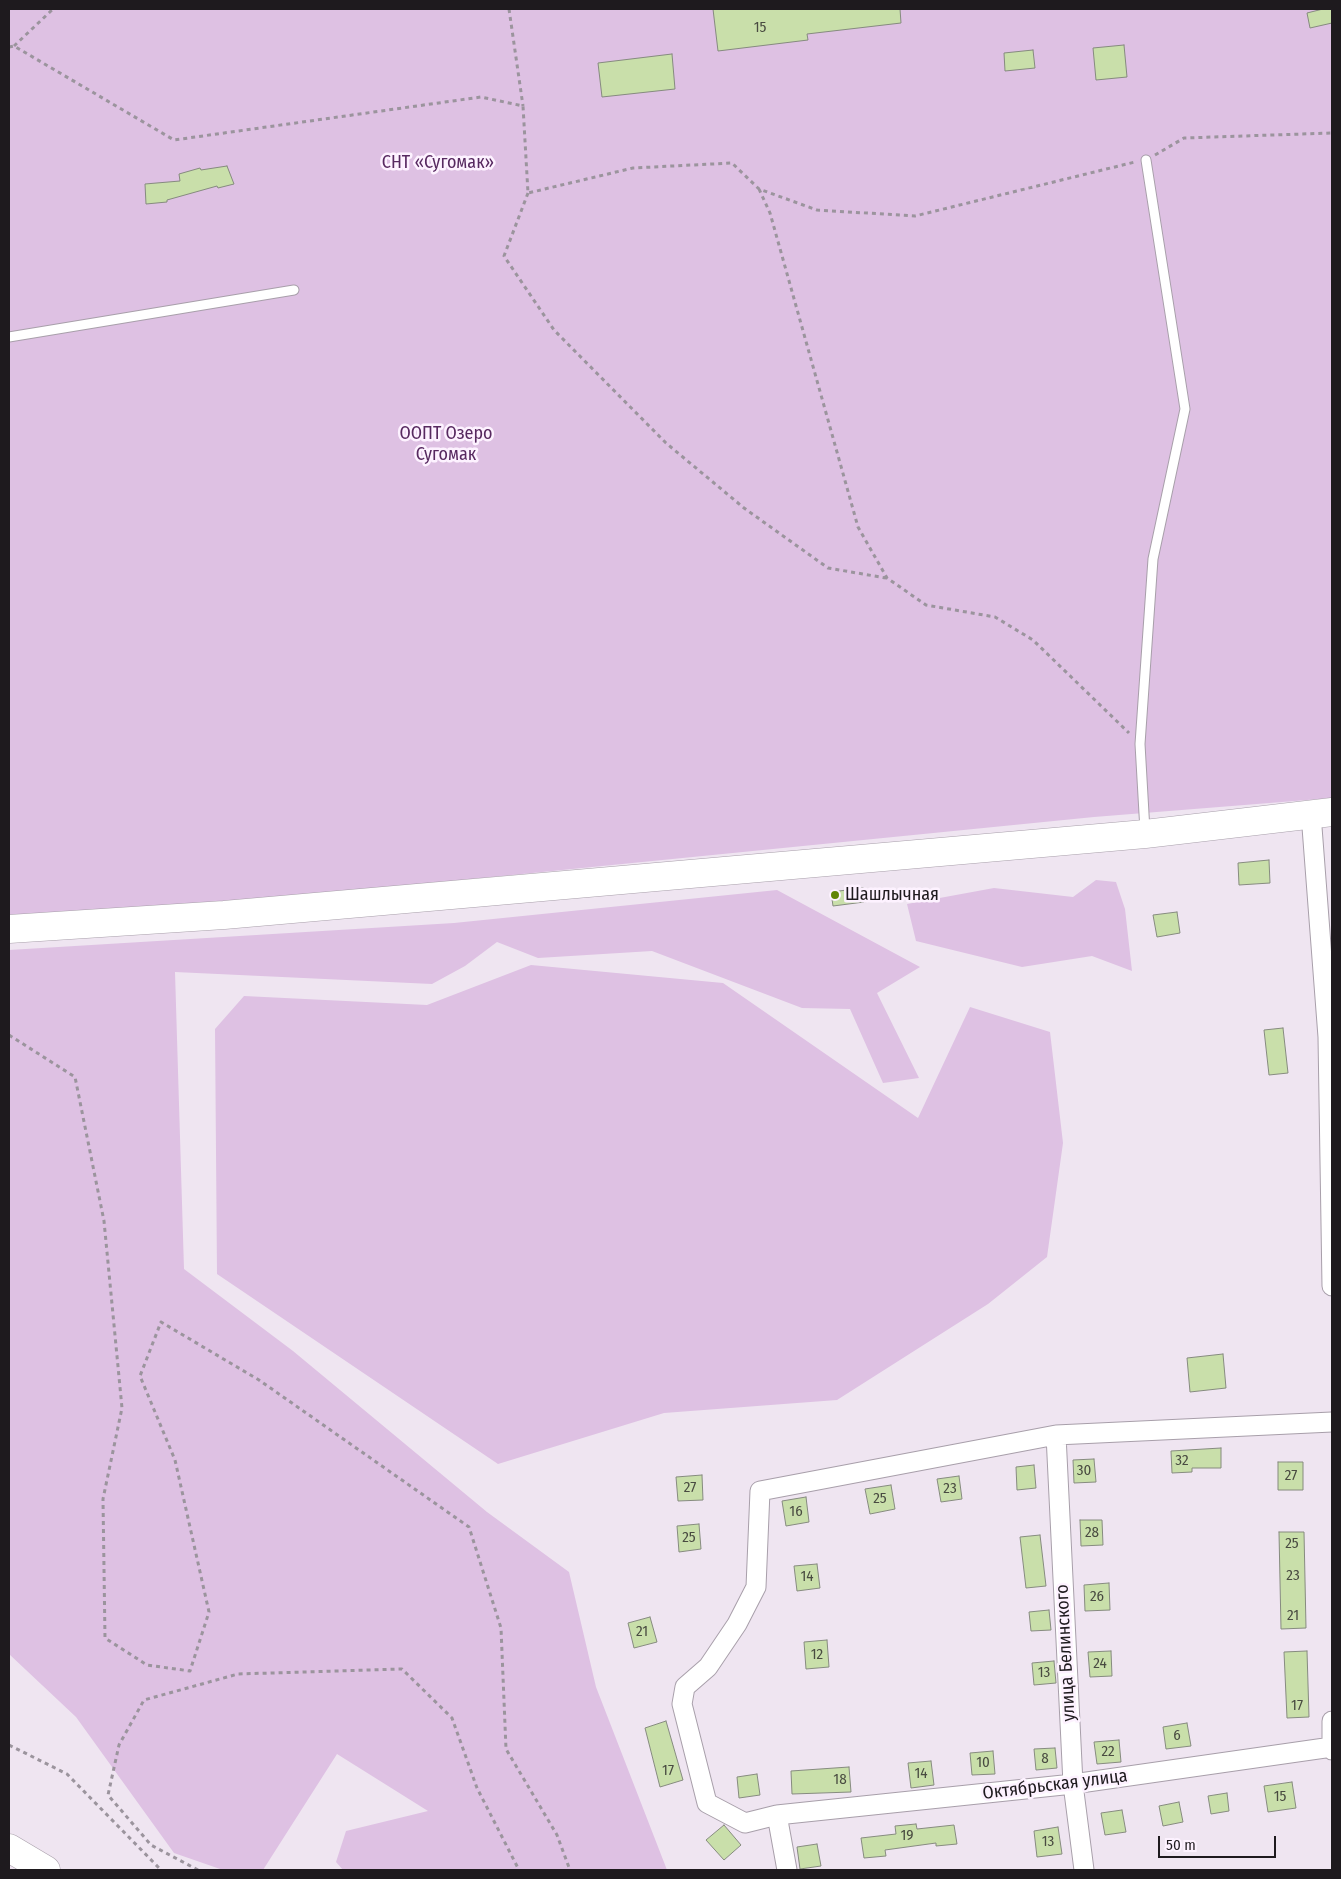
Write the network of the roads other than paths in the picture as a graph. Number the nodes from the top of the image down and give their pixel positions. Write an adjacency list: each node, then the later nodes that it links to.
1 (1146, 160): 5 (lane)
2 (294, 290): 3 (lane)
3 (9, 337)
4 (1322, 813): 5 (main road); 7 (street)
5 (1145, 834): 6 (main road)
6 (9, 929)
7 (1332, 1286)
8 (1332, 1422): 9 (street)
9 (1056, 1435): 12 (street, улица Белинского); 13 (street, Октябрьская улица)
10 (1332, 1721): 11 (street)
11 (1332, 1748): 12 (street, Октябрьская улица)
12 (1073, 1784): 13 (street, Октябрьская улица); 17 (street, улица Белинского)
13 (777, 1815): 16 (street)
14 (9, 1848): 15 (main road)
15 (41, 1869)
16 (787, 1870)
17 (1084, 1870)

